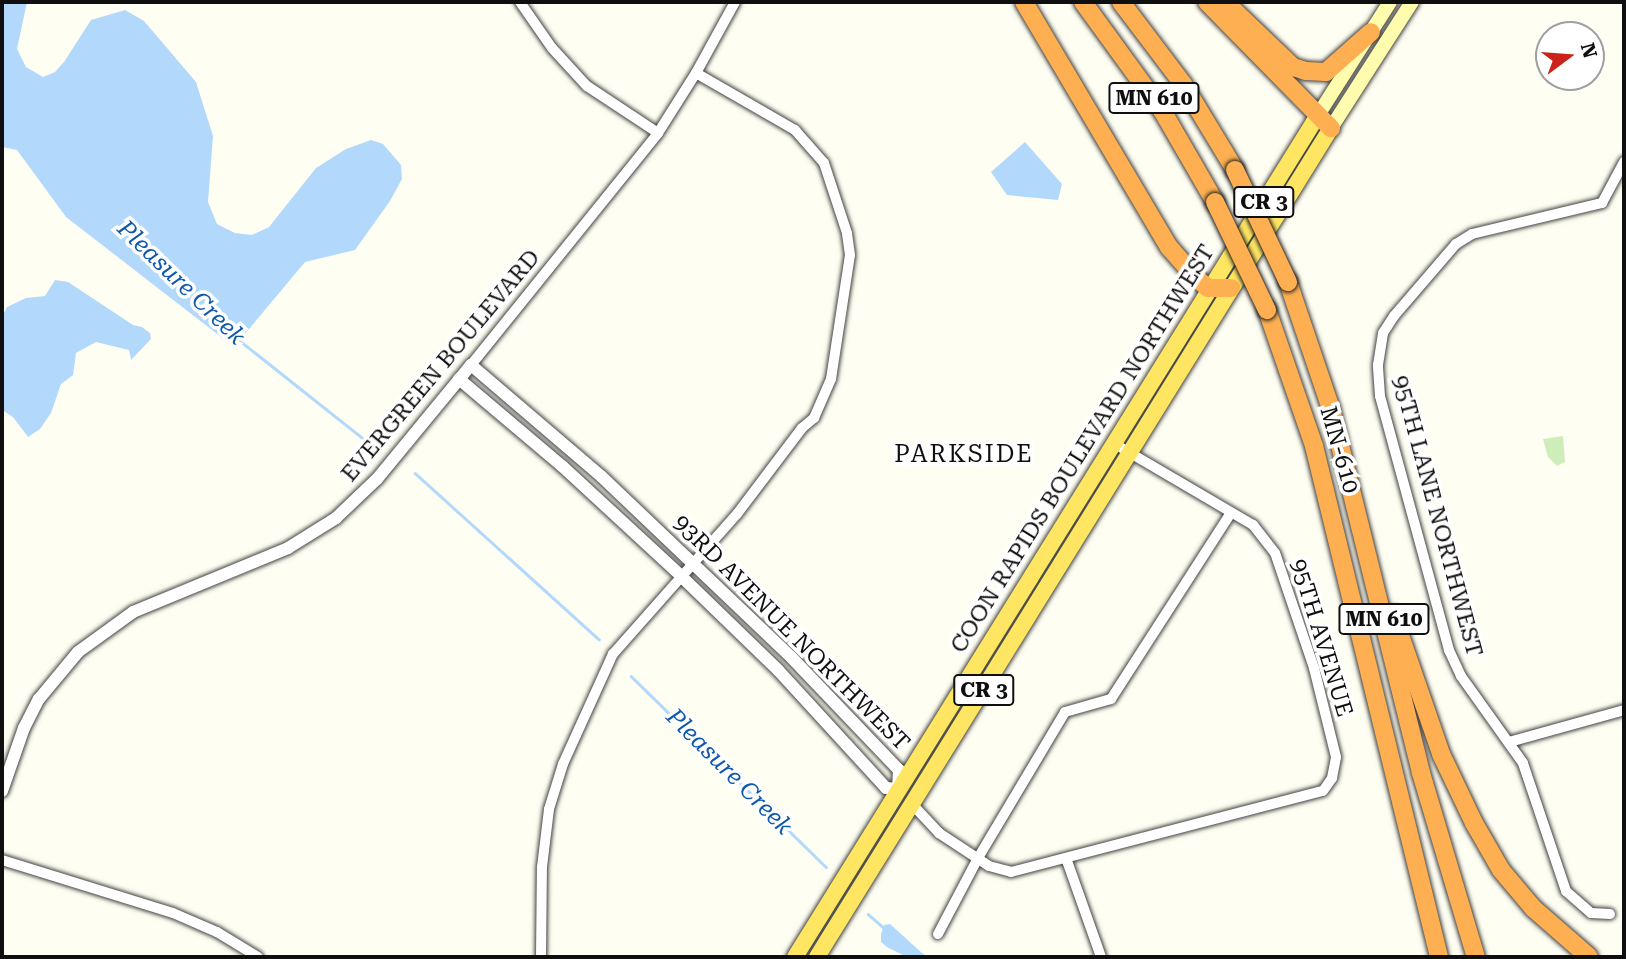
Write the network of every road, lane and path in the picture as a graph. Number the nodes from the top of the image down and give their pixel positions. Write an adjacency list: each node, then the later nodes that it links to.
1 (520, 2): 13 (street)
2 (735, 2): 11 (street, EVERGREEN BOULEVARD)
3 (1024, 2): 15 (highway)
4 (1083, 2): 40 (highway, MN-610 / MN 610, bridge)
5 (1121, 2): 23 (highway, MN-610 / MN 610, bridge)
6 (1207, 2): 12 (highway)
7 (1225, 2): 10 (highway)
8 (1390, 2): 10 (main road, COON RAPIDS BOULEVARD NORTHWEST / CR 3)
9 (1412, 2): 12 (main road, COON RAPIDS BOULEVARD NORTHWEST / CR 3)
10 (1371, 32): 12 (main road, COON RAPIDS BOULEVARD NORTHWEST / CR 3)
11 (696, 73): 13 (street, EVERGREEN BOULEVARD); 22 (street)
12 (1325, 122): 15 (main road, COON RAPIDS BOULEVARD NORTHWEST / CR 3); 16 (main road, COON RAPIDS BOULEVARD NORTHWEST / CR 3)
13 (658, 133): 17 (street, EVERGREEN BOULEVARD)
14 (1624, 162): 26 (street, 95TH LANE NORTHWEST)
15 (1208, 288): 16 (highway); 19 (main road, COON RAPIDS BOULEVARD NORTHWEST / CR 3)
16 (1231, 288): 20 (main road, COON RAPIDS BOULEVARD NORTHWEST / CR 3)
17 (471, 365): 18 (street, EVERGREEN BOULEVARD); 22 (street, 93RD AVENUE NORTHWEST)
18 (459, 379): 24 (street, 93RD AVENUE NORTHWEST); 28 (street, EVERGREEN BOULEVARD)
19 (1113, 443): 20 (street, 95TH AVENUE); 27 (main road, COON RAPIDS BOULEVARD NORTHWEST / CR 3)
20 (1129, 452): 21 (street, 95TH AVENUE); 29 (main road, COON RAPIDS BOULEVARD NORTHWEST / CR 3)
21 (1231, 513): 30 (street); 31 (street, 95TH AVENUE)
22 (694, 562): 24 (street); 27 (street, 93RD AVENUE NORTHWEST)
23 (1372, 571): 41 (highway, MN-610 / MN 610); 42 (highway)
24 (681, 576): 27 (street, 93RD AVENUE NORTHWEST); 36 (street)
25 (1624, 710): 26 (street)
26 (1509, 742): 33 (street, 95TH LANE NORTHWEST)
27 (898, 789): 29 (street); 37 (main road, COON RAPIDS BOULEVARD NORTHWEST / CR 3)
28 (2, 791)
29 (912, 804): 30 (street); 38 (main road, COON RAPIDS BOULEVARD NORTHWEST / CR 3)
30 (978, 858): 31 (street); 34 (street)
31 (1066, 858): 39 (street)
32 (2, 860): 35 (street)
33 (1610, 915)
34 (938, 934)
35 (258, 957)
36 (541, 957)
37 (795, 957)
38 (817, 957)
39 (1101, 957)
40 (1440, 957)
41 (1476, 957)
42 (1589, 957)

